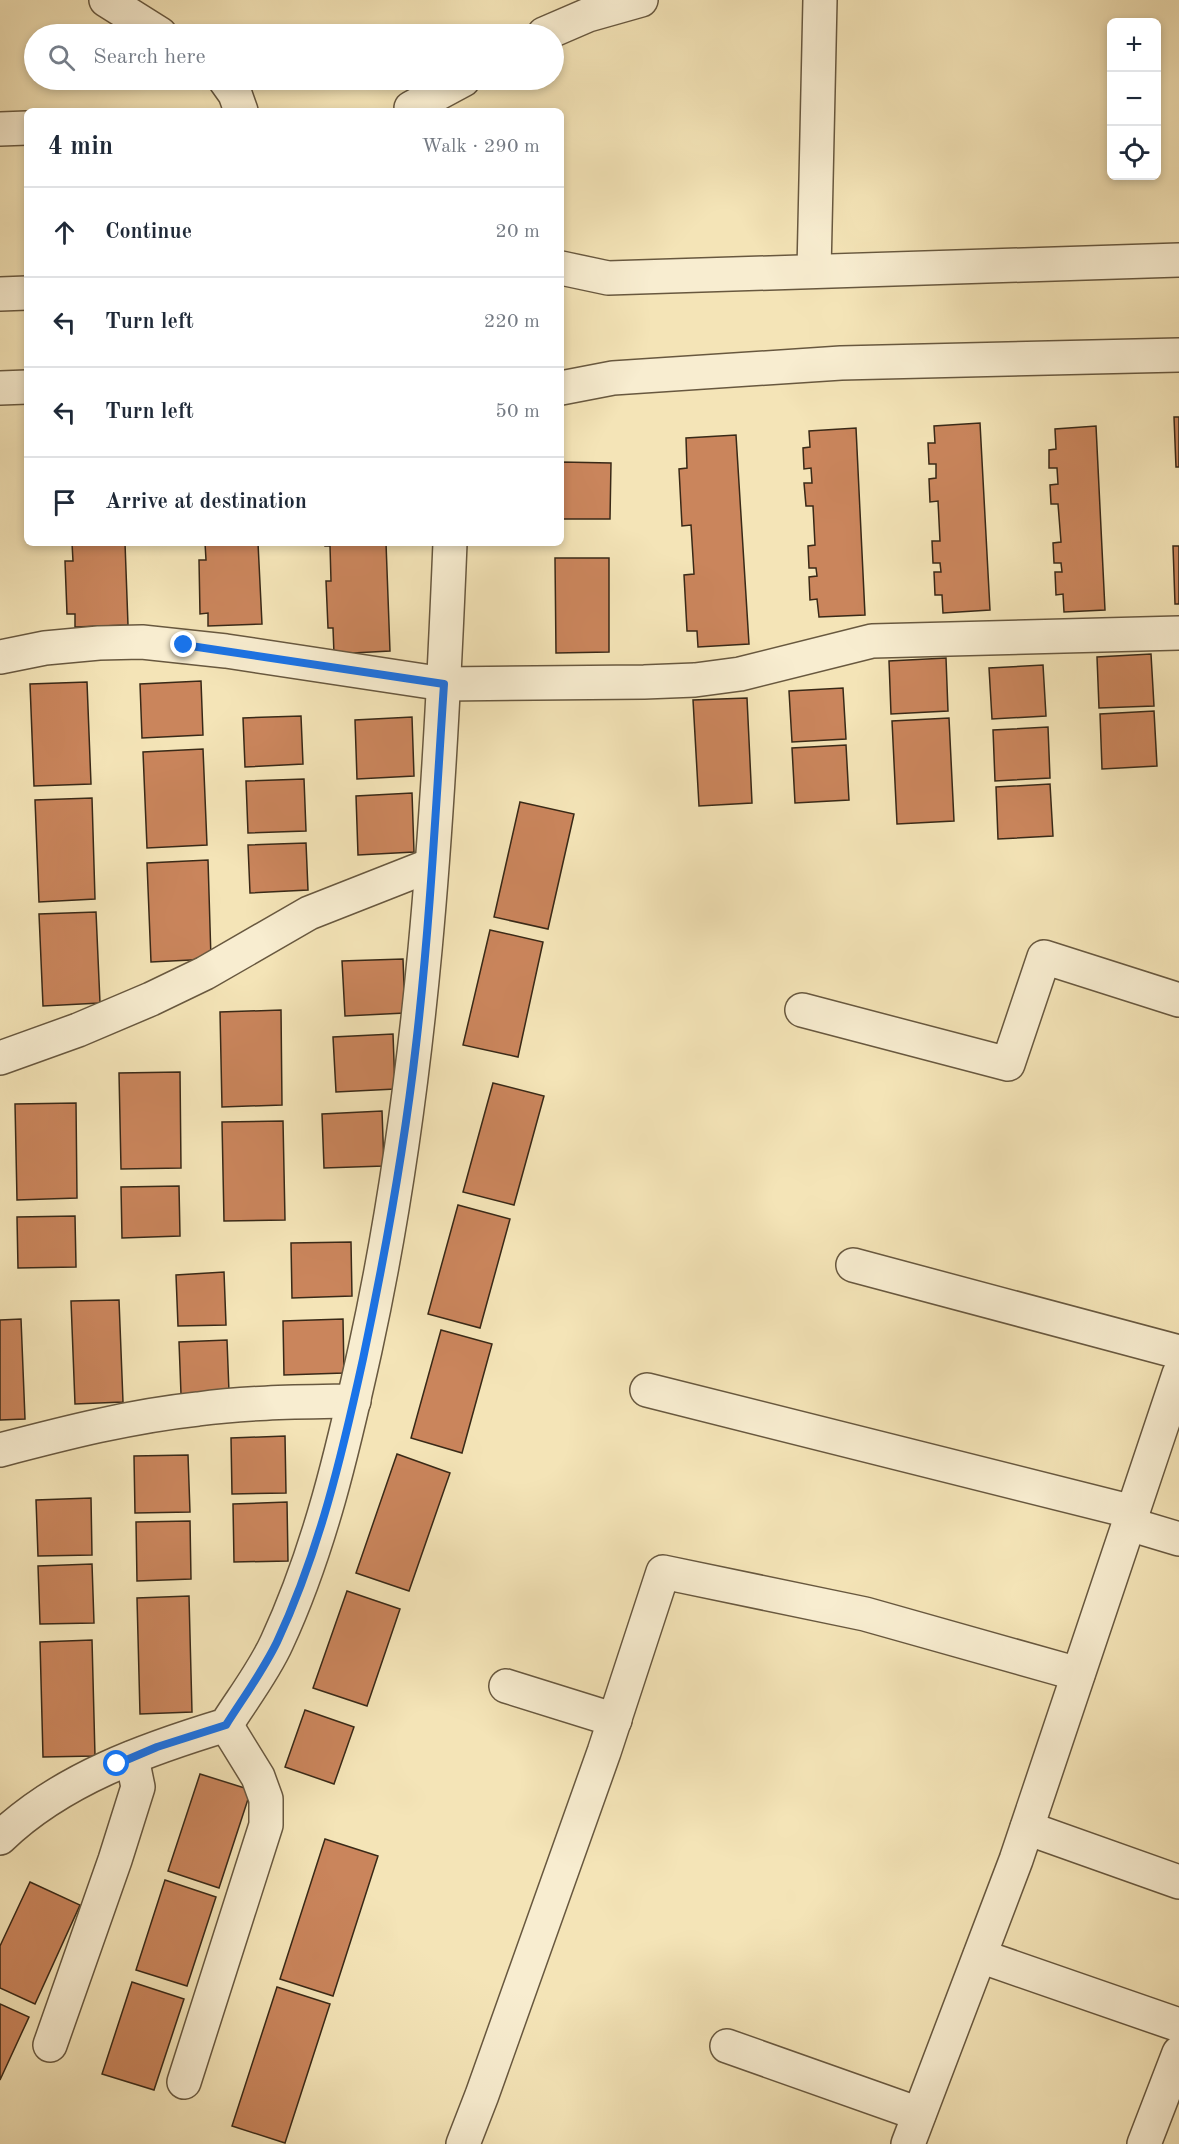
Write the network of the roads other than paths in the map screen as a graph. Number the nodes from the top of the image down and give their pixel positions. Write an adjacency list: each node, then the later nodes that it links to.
1 (105, 0): 4 (street)
2 (641, 0): 5 (street)
3 (819, 0): 14 (street)
4 (144, 24)
5 (564, 25)
6 (232, 90): 8 (street)
7 (444, 90): 9 (street)
8 (241, 108)
9 (411, 108)
10 (24, 128): 11 (street)
11 (0, 129)
12 (1179, 260): 14 (street)
13 (564, 269): 14 (street)
14 (814, 271)
15 (24, 293): 16 (street)
16 (0, 294)
17 (1179, 355): 19 (street)
18 (24, 387): 20 (street)
19 (564, 387)
20 (0, 388)
21 (450, 546): 24 (street)
22 (1179, 633): 24 (street)
23 (0, 657): 24 (street)
24 (444, 684): 25 (street)
25 (431, 865): 28 (street); 33 (street)
26 (1179, 1000): 27 (street)
27 (802, 1010)
28 (0, 1058)
29 (853, 1265): 30 (street)
30 (1179, 1352)
31 (1179, 1374): 35 (street)
32 (647, 1390): 35 (street)
33 (354, 1401): 34 (street); 40 (street)
34 (0, 1450)
35 (1131, 1518): 36 (street); 37 (street)
36 (1179, 1539)
37 (1078, 1674): 39 (street); 42 (street)
38 (506, 1686): 39 (street)
39 (615, 1719): 52 (street)
40 (226, 1725): 41 (street); 50 (street)
41 (132, 1758): 43 (street); 47 (street)
42 (1027, 1828): 44 (street); 45 (street)
43 (0, 1838)
44 (1179, 1882)
45 (980, 1956): 46 (street); 51 (street)
46 (1179, 2025)
47 (50, 2045)
48 (727, 2046): 51 (street)
49 (1179, 2053): 53 (street)
50 (184, 2082)
51 (914, 2129)
52 (462, 2144)
53 (1144, 2144)

